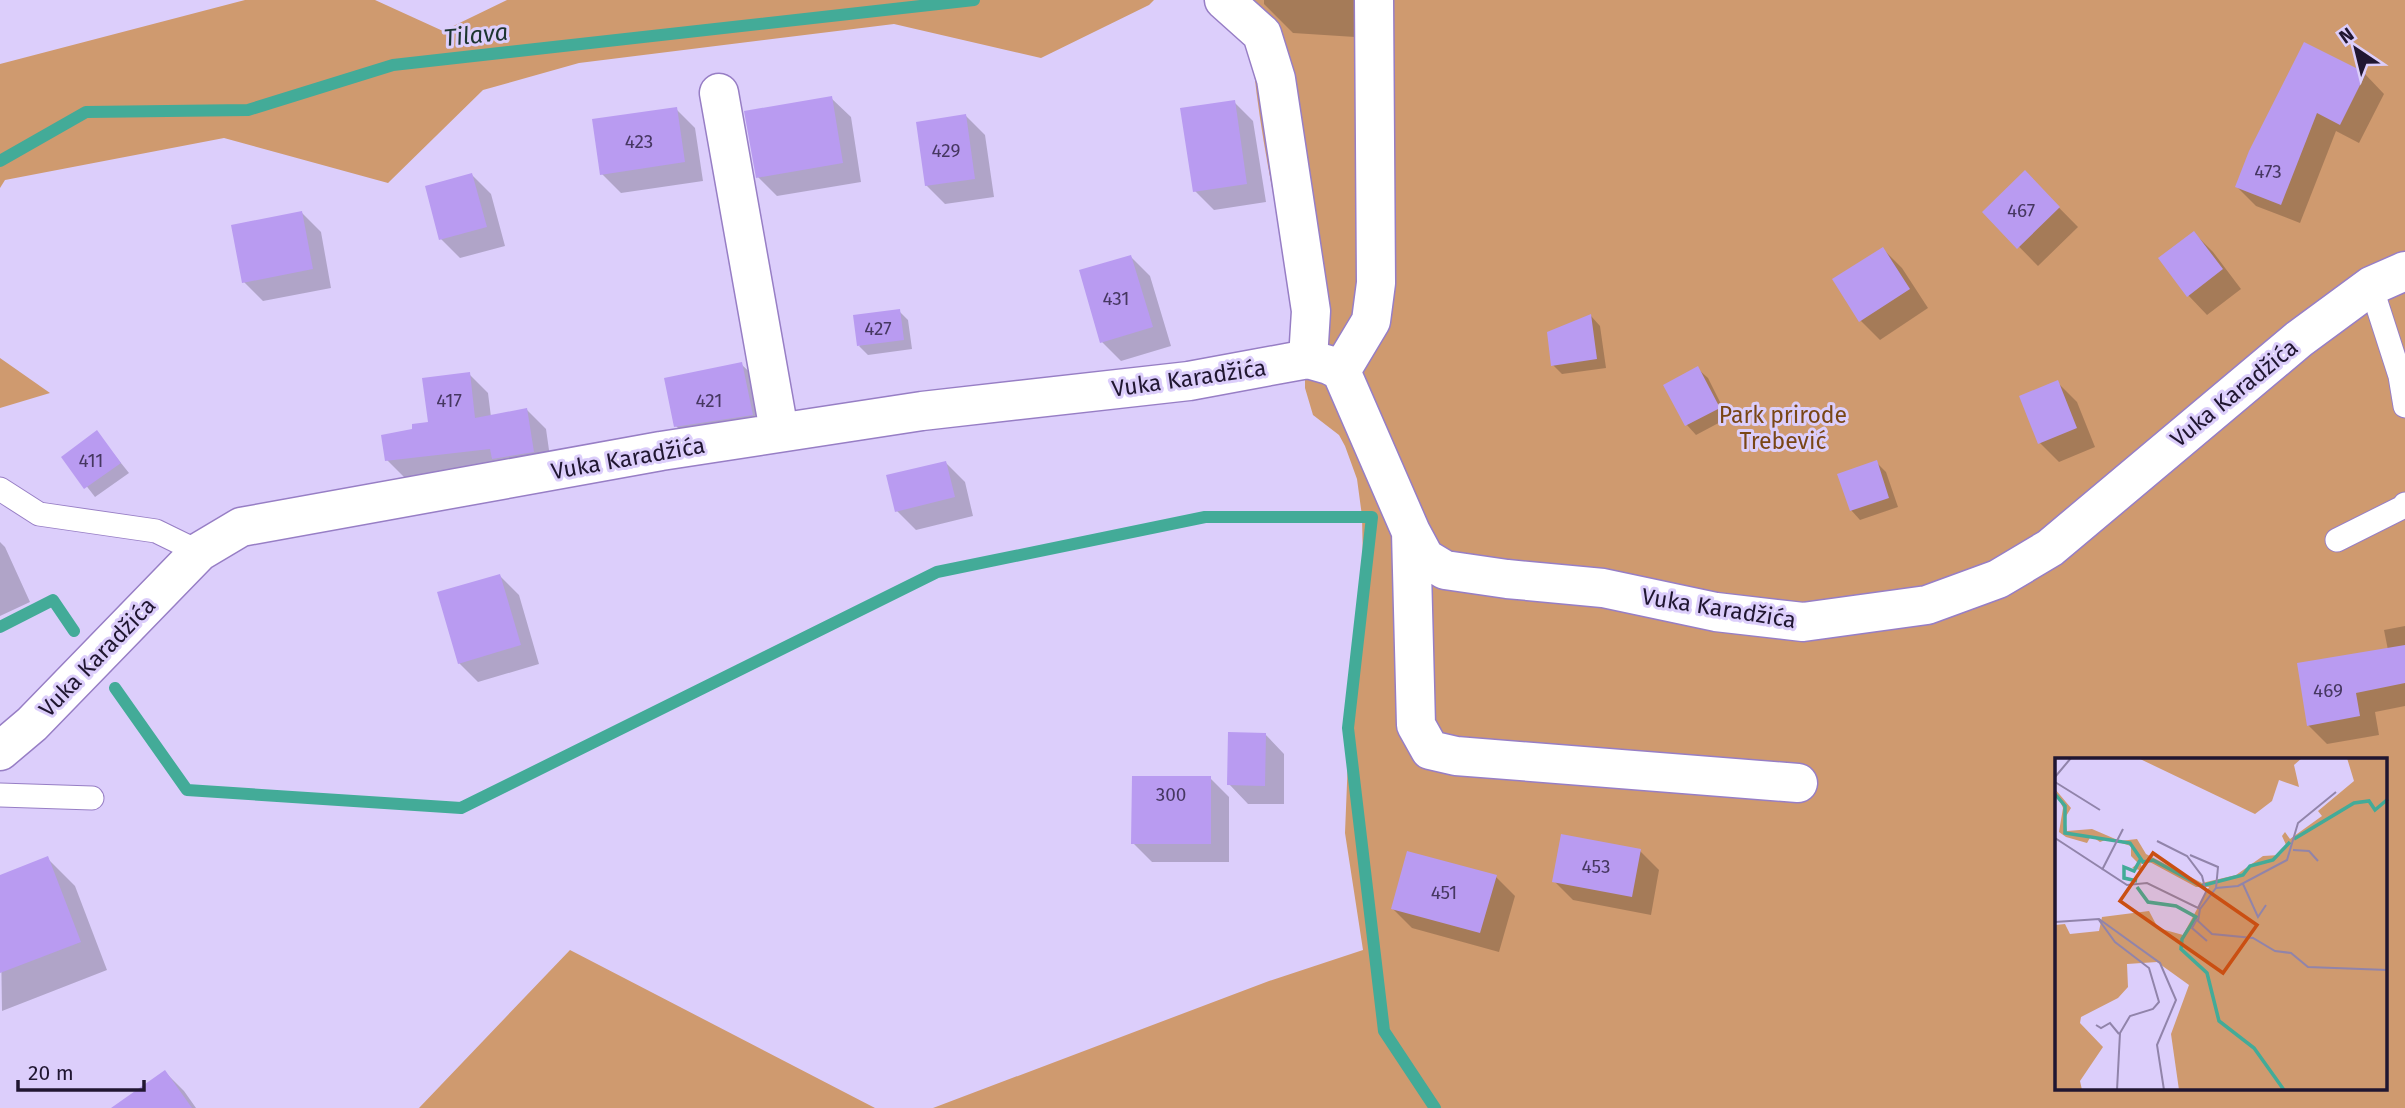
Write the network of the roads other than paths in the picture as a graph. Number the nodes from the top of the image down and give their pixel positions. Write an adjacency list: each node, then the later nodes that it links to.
1 (1224, 0): 5 (street)
2 (1374, 0): 5 (street)
3 (719, 93): 7 (street)
4 (2388, 279): 6 (lane); 10 (street, Vuka Karadžića)
5 (1324, 365): 7 (street, Vuka Karadžića); 10 (street, Vuka Karadžića)
6 (2405, 406)
7 (779, 431): 12 (street, Vuka Karadžića)
8 (0, 489): 12 (lane)
9 (2405, 504): 11 (lane)
10 (1410, 532): 14 (street)
11 (2337, 540)
12 (199, 552): 13 (street, Vuka Karadžića)
13 (0, 751)
14 (1798, 783)
15 (0, 795): 16 (lane)
16 (92, 798)

